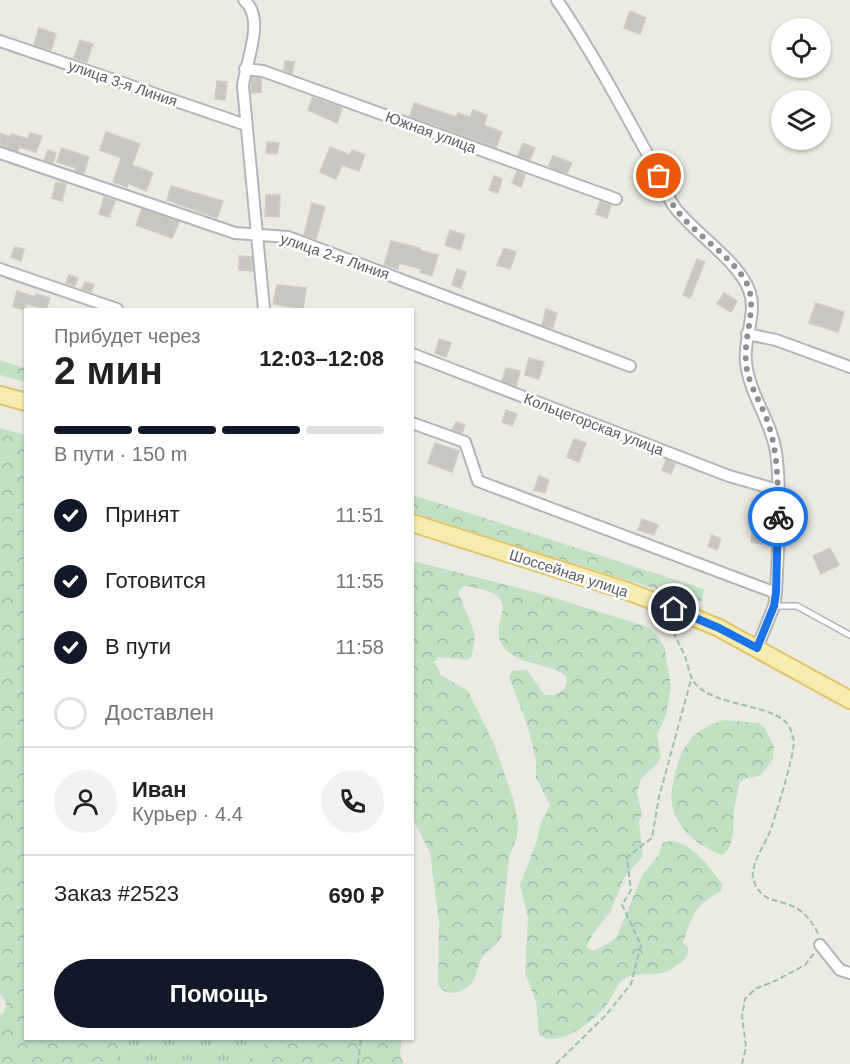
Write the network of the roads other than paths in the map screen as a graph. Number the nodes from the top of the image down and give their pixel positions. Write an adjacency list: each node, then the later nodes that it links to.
1 (557, 0): 12 (street)
2 (247, 1): 4 (street)
3 (0, 41): 5 (street, улица 3-я Линия)
4 (245, 69): 5 (street); 7 (street, Южная улица)
5 (246, 125): 8 (street)
6 (0, 153): 8 (street, улица 2-я Линия)
7 (616, 199)
8 (258, 234): 11 (street); 14 (street, улица 2-я Линия)
9 (0, 269): 10 (street)
10 (114, 308)
11 (264, 308)
12 (747, 334): 15 (street); 19 (street)
13 (414, 355): 19 (street, Кольцегорская улица)
14 (630, 366)
15 (850, 368)
16 (0, 395): 17 (main road)
17 (24, 401)
18 (414, 424): 21 (street)
19 (778, 490): 21 (street)
20 (414, 524): 24 (main road, Шоссейная улица)
21 (776, 593): 22 (street)
22 (774, 606): 23 (lane); 24 (street)
23 (850, 635)
24 (757, 648): 25 (main road, Шоссейная улица)
25 (850, 699)
26 (820, 945): 27 (street)
27 (850, 973)

